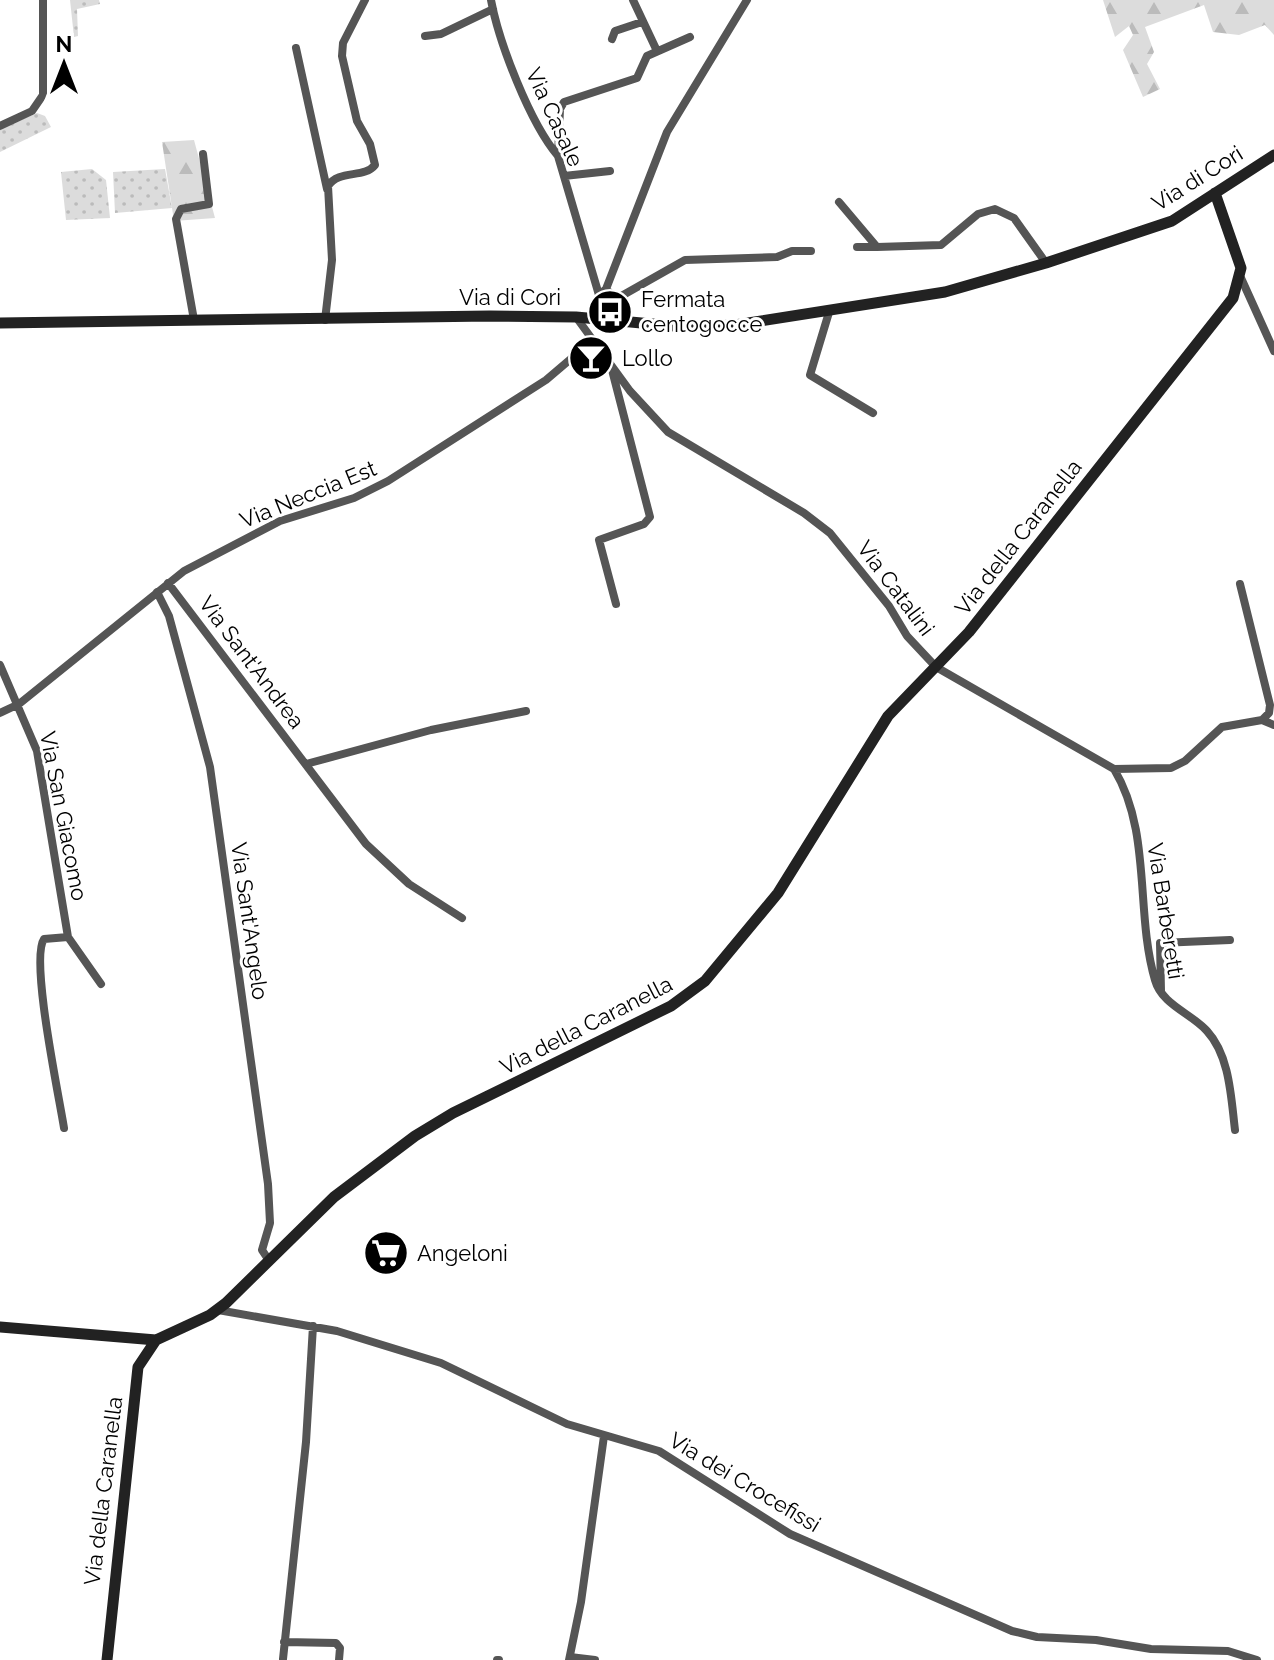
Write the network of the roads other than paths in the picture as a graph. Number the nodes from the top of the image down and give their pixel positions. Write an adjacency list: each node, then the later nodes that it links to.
1 (43, 0): 12 (street)
2 (365, 0): 18 (street)
3 (633, 0): 6 (street)
4 (747, 0): 26 (street)
5 (492, 4): 7 (street); 15 (street, Via Casale)
6 (642, 22): 9 (street); 11 (street)
7 (425, 36)
8 (690, 37): 11 (street)
9 (612, 39)
10 (296, 48): 18 (street)
11 (657, 51): 15 (street)
12 (0, 126)
13 (203, 154): 31 (street)
14 (1274, 155): 19 (main road, Via di Cori)
15 (558, 156): 17 (street, Via Casale)
16 (610, 171): 17 (street)
17 (564, 176): 26 (street, Via Casale)
18 (327, 189): 32 (street)
19 (1215, 193): 24 (main road, Via di Cori); 25 (main road)
20 (839, 202): 22 (street)
21 (857, 247): 22 (street)
22 (877, 247): 24 (street)
23 (811, 251): 27 (street)
24 (1046, 263): 28 (main road, Via di Cori)
25 (1241, 278): 36 (street); 44 (main road, Via della Caranella)
26 (602, 292): 27 (street); 30 (street)
27 (616, 299): 33 (street)
28 (830, 309): 33 (main road, Via di Cori); 38 (street)
29 (576, 317): 30 (main road, Via di Cori); 32 (main road, Via di Cori); 35 (street, Via Catalini)
30 (599, 319): 33 (main road, Via di Cori)
31 (194, 320): 32 (main road, Via di Cori); 34 (main road, Via di Cori)
32 (325, 320)
33 (614, 321)
34 (0, 323)
35 (593, 340): 37 (street, Via Catalini); 39 (street, Via Neccia Est)
36 (1274, 351)
37 (611, 365): 42 (street); 44 (street, Via Catalini)
38 (873, 413)
39 (168, 583): 41 (street, Via Neccia Est); 50 (street, Via Sant'Andrea)
40 (1240, 584): 48 (street)
41 (157, 592): 45 (street, Via Neccia Est); 59 (street, Via Sant'Angelo)
42 (616, 604)
43 (0, 665): 45 (street, Via San Giacomo)
44 (936, 667): 51 (street, Via Catalini); 59 (main road, Via della Caranella)
45 (19, 704): 47 (street, Via Neccia Est); 53 (street, Via San Giacomo)
46 (526, 711): 50 (street)
47 (0, 713)
48 (1262, 720): 49 (street); 51 (street)
49 (1274, 725)
50 (306, 764): 52 (street, Via Sant'Andrea)
51 (1114, 769): 56 (street, Via Barberetti)
52 (462, 918)
53 (68, 937): 55 (street, Via San Giacomo); 57 (street)
54 (1230, 940): 56 (street)
55 (101, 984)
56 (1161, 992): 58 (street, Via Barberetti)
57 (64, 1128)
58 (1235, 1130)
59 (268, 1259): 60 (main road, Via della Caranella)
60 (218, 1310): 61 (street, Via dei Crocefissi); 63 (main road, Via della Caranella)
61 (313, 1326): 64 (street, Via dei Crocefissi); 65 (street)
62 (0, 1327): 63 (main road)
63 (156, 1340): 68 (main road, Via della Caranella)
64 (604, 1436): 66 (street); 71 (street, Via dei Crocefissi)
65 (284, 1642): 67 (street); 69 (street)
66 (570, 1658): 70 (street)
67 (283, 1659)
68 (107, 1660)
69 (339, 1660)
70 (595, 1660)
71 (1257, 1660)

